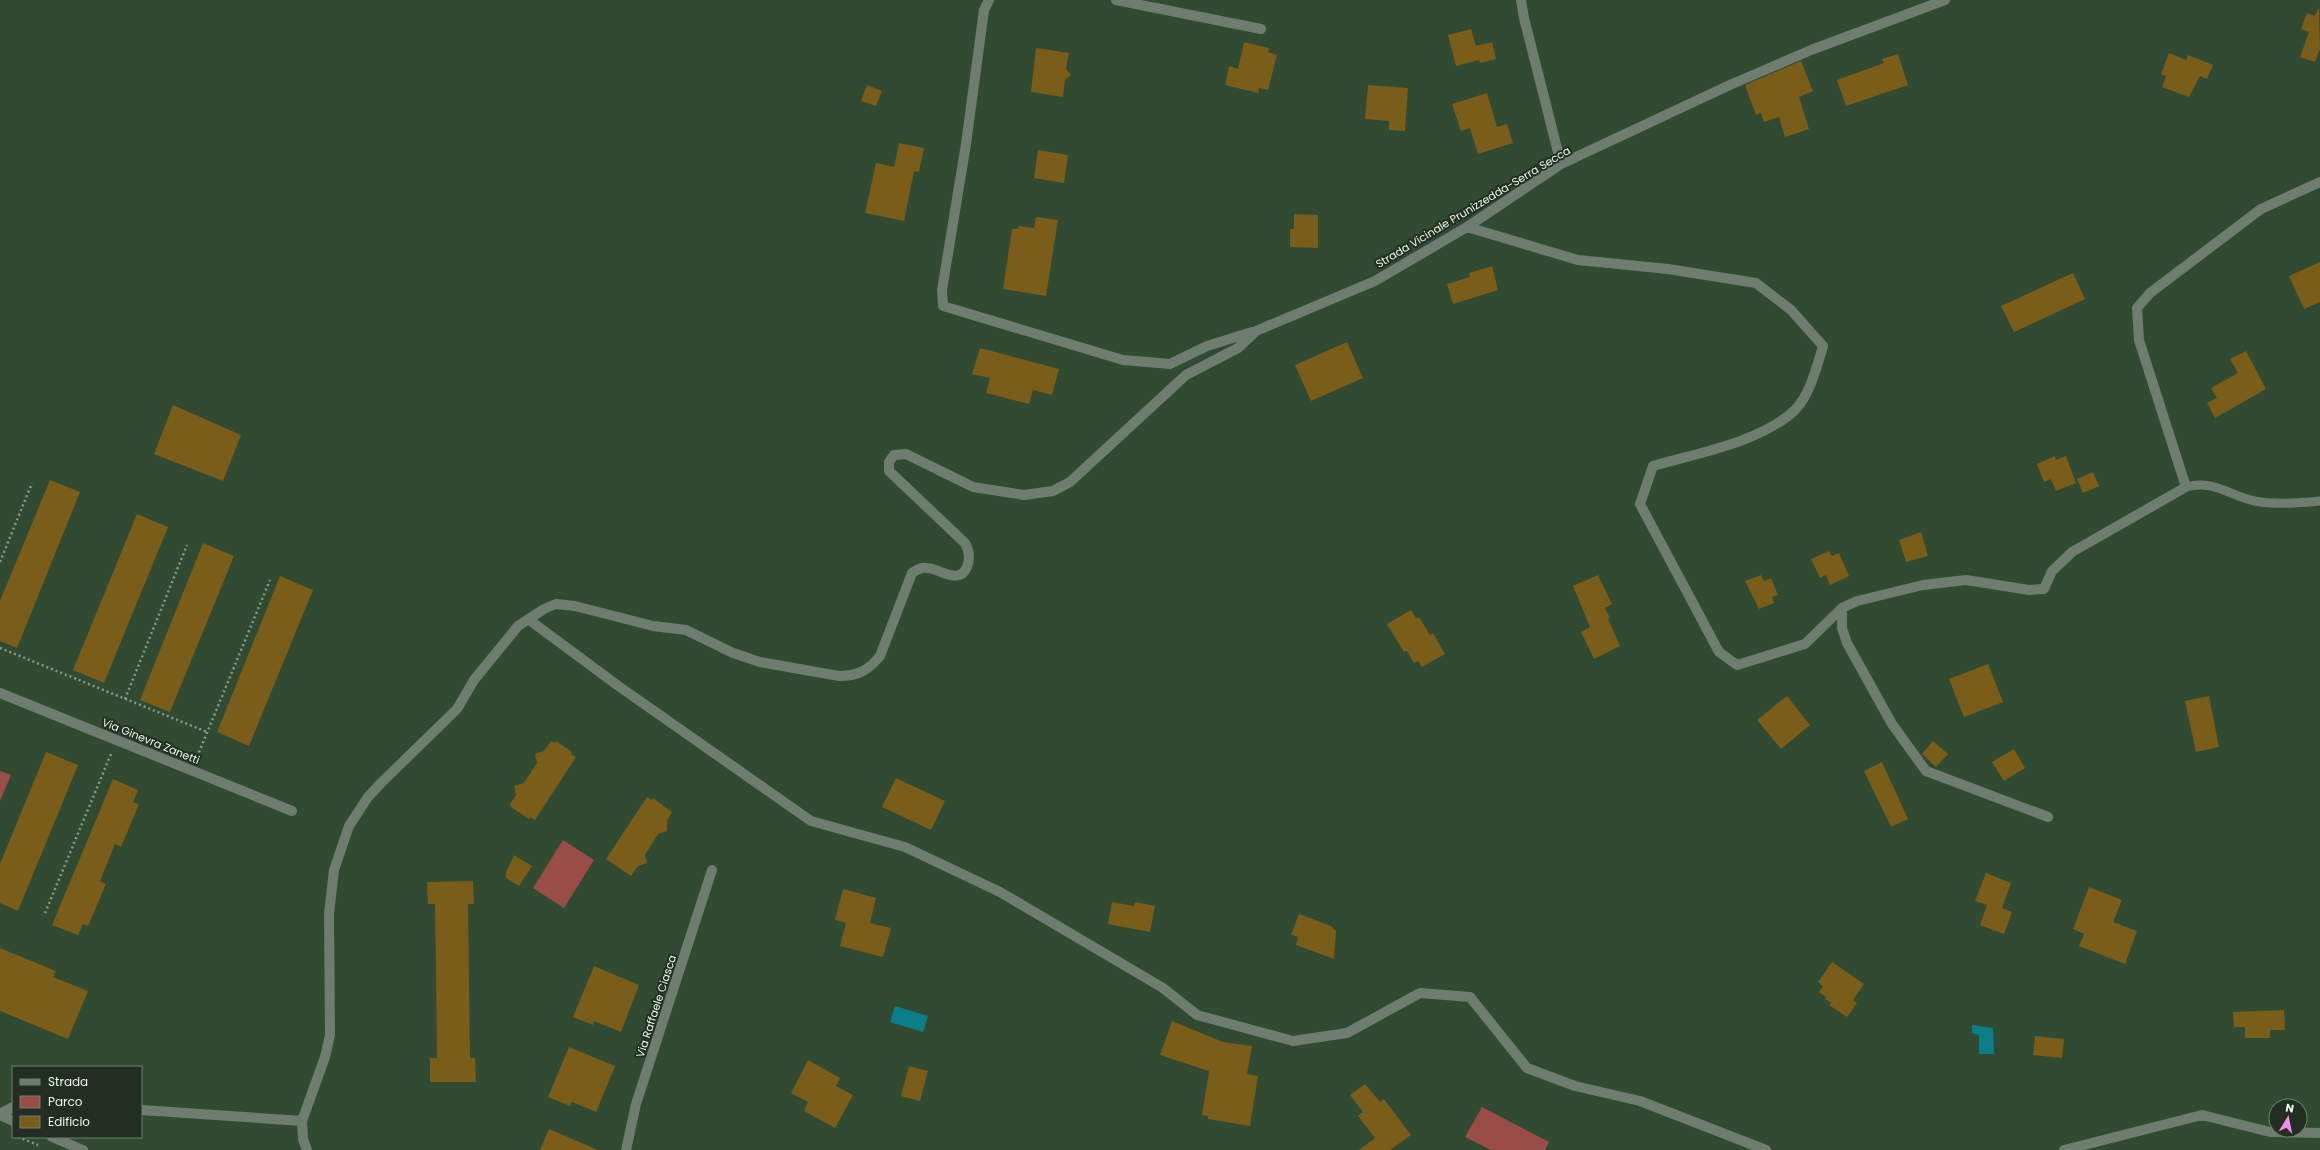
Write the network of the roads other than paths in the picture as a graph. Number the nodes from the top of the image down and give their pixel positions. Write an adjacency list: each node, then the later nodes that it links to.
1 (989, 0): 9 (street)
2 (1116, 0): 5 (street)
3 (1521, 0): 6 (street)
4 (1945, 0): 6 (street, Strada Vicinale Prunizzedda-Serra Secca)
5 (1261, 30)
6 (1561, 164): 8 (street, Strada Vicinale Prunizzedda-Serra Secca)
7 (2320, 182): 10 (street)
8 (1467, 227): 9 (street, Strada Vicinale Prunizzedda-Serra Secca); 12 (street)
9 (1256, 331): 13 (street, Strada Vicinale Prunizzedda-Serra Secca)
10 (2186, 487): 11 (lane); 12 (street)
11 (2320, 501)
12 (1842, 608): 16 (street)
13 (528, 620): 22 (street, Strada Vicinale Prunizzedda-Serra Secca); 28 (street)
14 (0, 693): 15 (street, Via Ginevra Zanetti)
15 (292, 811)
16 (2048, 818)
17 (712, 870): 27 (street, Via Raffaele Ciasca)
18 (12, 1108): 20 (street)
19 (142, 1110): 22 (street)
20 (0, 1115): 21 (street)
21 (12, 1121)
22 (302, 1121): 26 (street, Strada Vicinale Prunizzedda-Serra Secca)
23 (2320, 1132): 29 (street)
24 (54, 1138): 25 (street)
25 (83, 1150)
26 (307, 1150)
27 (626, 1150)
28 (1766, 1150)
29 (2064, 1150)

